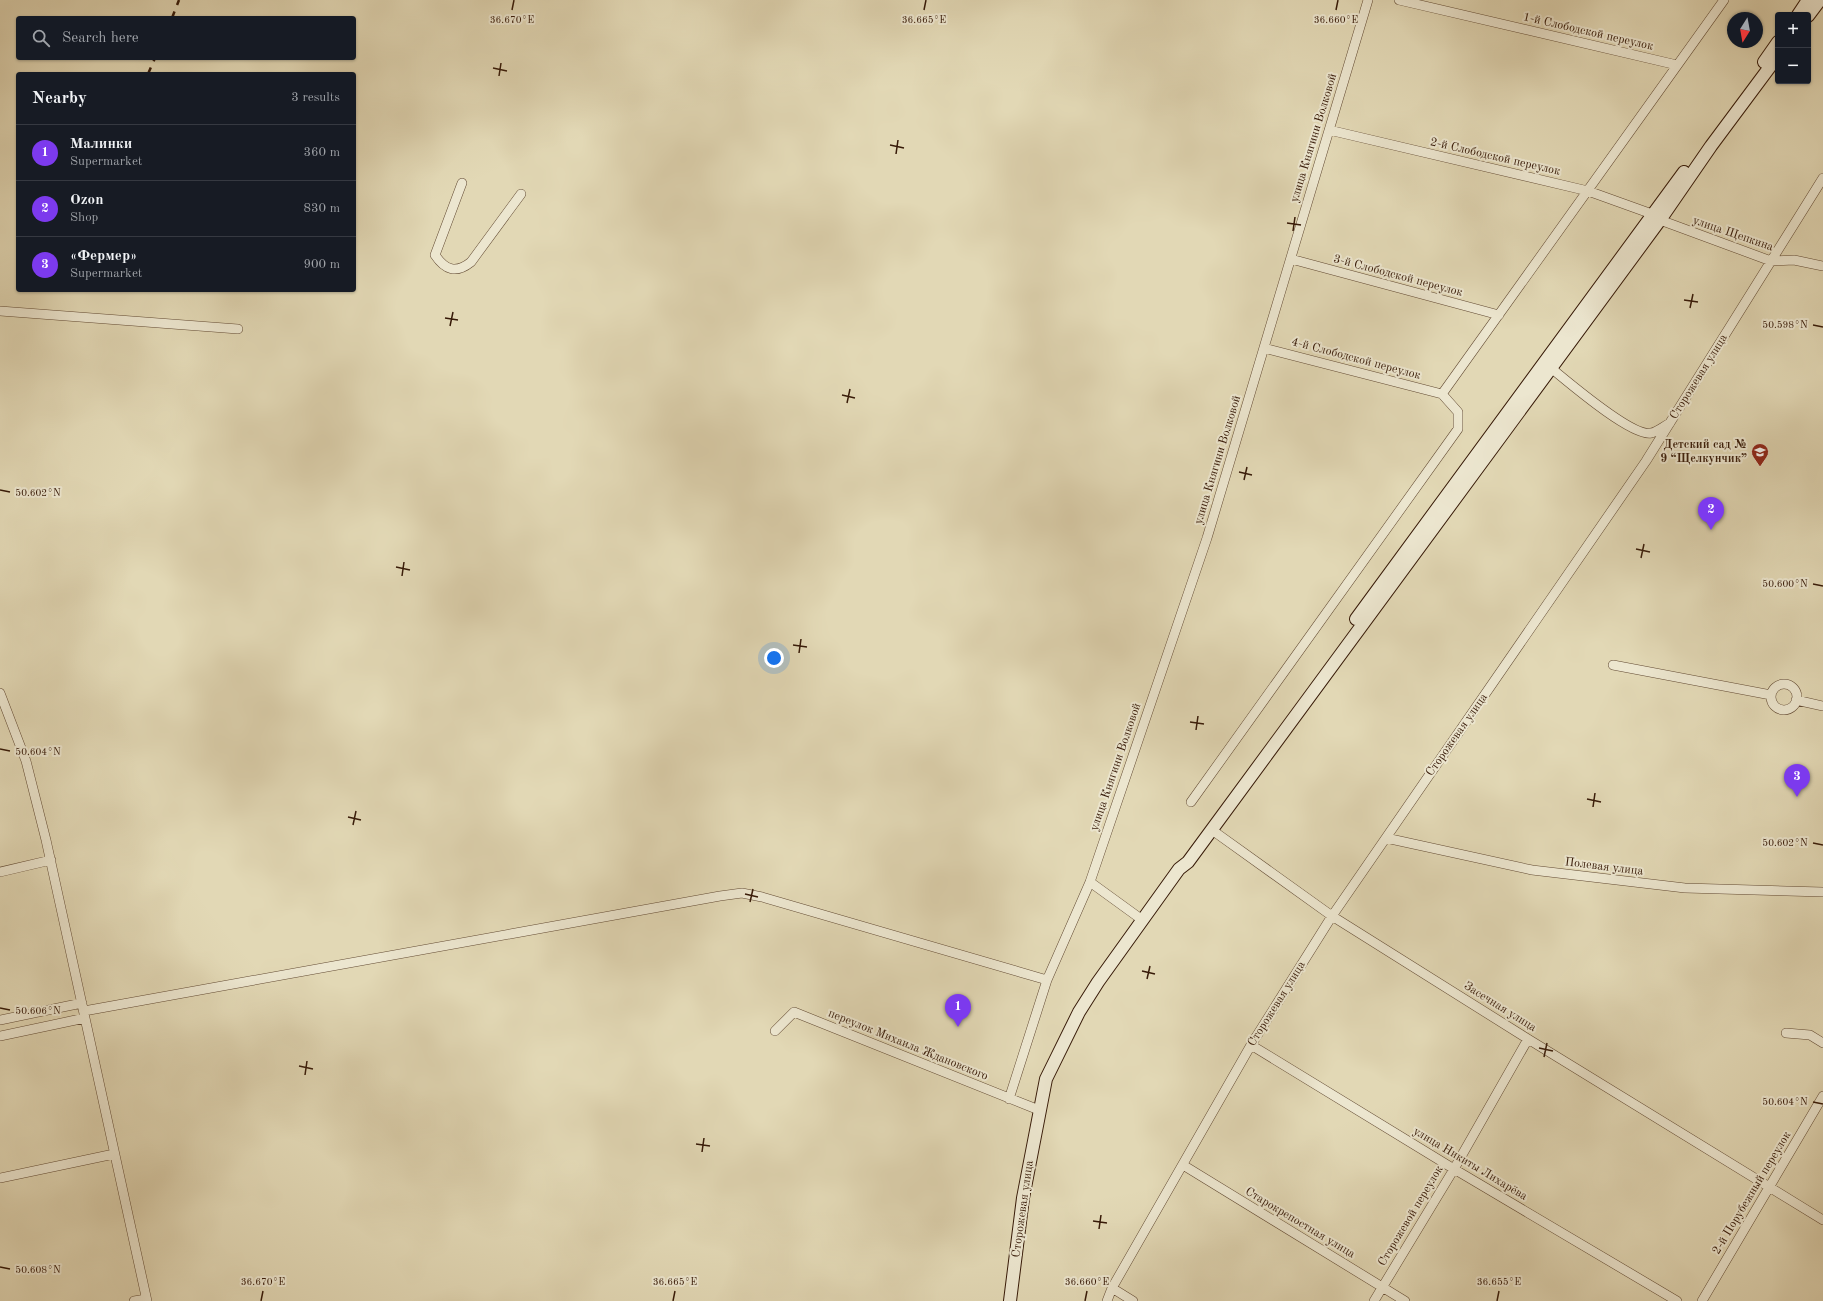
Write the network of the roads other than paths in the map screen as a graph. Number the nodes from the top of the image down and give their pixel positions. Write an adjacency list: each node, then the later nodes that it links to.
1 (1368, 0): 11 (street, улица Княгини Волковой)
2 (1399, 0): 10 (street, 1-й Слободской переулок)
3 (1724, 0): 10 (street)
4 (1808, 0): 6 (main road)
5 (1820, 0): 7 (main road)
6 (1800, 12)
7 (1811, 12)
8 (1775, 46): 16 (main road, Сторожевая улица)
9 (1775, 60): 16 (main road, Сторожевая улица)
10 (1677, 65): 14 (street)
11 (1329, 130): 14 (street, 2-й Слободской переулок); 17 (street, улица Княгини Волковой)
12 (1823, 178): 18 (street, Сторожевая улица)
13 (462, 183): 15 (street)
14 (1588, 191): 16 (street, 2-й Слободской переулок); 21 (street)
15 (522, 194)
16 (1656, 217): 18 (street, улица Щепкина); 24 (main road, Сторожевая улица); 36 (main road, Сторожевая улица)
17 (1291, 259): 21 (street, 3-й Слободской переулок); 23 (street, улица Княгини Волковой)
18 (1771, 261): 19 (street, улица Щепкина); 26 (street, Сторожевая улица)
19 (1823, 266)
20 (0, 311): 22 (street)
21 (1499, 315): 25 (street)
22 (238, 329)
23 (1264, 348): 25 (street, 4-й Слободской переулок); 38 (street, улица Княгини Волковой)
24 (1551, 368): 26 (street); 33 (main road, Сторожевая улица)
25 (1442, 394): 32 (street)
26 (1672, 422): 34 (street, Сторожевая улица)
27 (1613, 665): 29 (street)
28 (0, 693): 35 (street)
29 (1771, 695): 30 (street); 30 (street)
30 (1796, 700): 31 (street)
31 (1823, 706)
32 (1191, 802)
33 (1212, 830): 36 (main road, Сторожевая улица); 40 (street, Засечная улица)
34 (1386, 838): 39 (street, Полевая улица); 40 (street, Сторожевая улица)
35 (51, 860): 37 (street); 43 (street)
36 (1179, 868): 41 (main road, Сторожевая улица)
37 (0, 872)
38 (1090, 882): 41 (street); 42 (street, улица Княгини Волковой)
39 (1823, 892)
40 (1332, 916): 48 (street, Засечная улица); 50 (street, Сторожевая улица)
41 (1141, 919): 53 (main road, Сторожевая улица)
42 (1047, 980): 43 (street); 52 (street, улица Княгини Волковой)
43 (83, 1011): 44 (street); 47 (street); 54 (street)
44 (0, 1020)
45 (775, 1031): 52 (street, переулок Михаила Ждановского)
46 (1786, 1034): 49 (street)
47 (0, 1036)
48 (1528, 1039): 56 (street, Сторожевой переулок); 58 (street, Засечная улица)
49 (1823, 1043)
50 (1251, 1045): 55 (street, Сторожевая улица); 56 (street, улица Никиты Лихарёва)
51 (1823, 1096): 58 (street, 2-й Порубежный переулок)
52 (1009, 1099): 53 (street, переулок Михаила Ждановского)
53 (1039, 1110): 64 (main road, Сторожевая улица)
54 (114, 1154): 57 (street); 62 (street)
55 (1183, 1165): 60 (street, Старокрепостная улица); 61 (street, Сторожевая улица)
56 (1454, 1169): 60 (street, Сторожевой переулок); 69 (street, улица Никиты Лихарёва)
57 (0, 1178)
58 (1770, 1188): 59 (street, Засечная улица); 70 (street, 2-й Порубежный переулок)
59 (1823, 1220)
60 (1383, 1287): 67 (street, Сторожевой переулок); 68 (street, Старокрепостная улица)
61 (1112, 1288): 65 (street, Сторожевая улица); 66 (street)
62 (146, 1300): 63 (street)
63 (134, 1301)
64 (1010, 1301)
65 (1107, 1301)
66 (1134, 1301)
67 (1374, 1301)
68 (1405, 1301)
69 (1677, 1301)
70 (1702, 1301)

